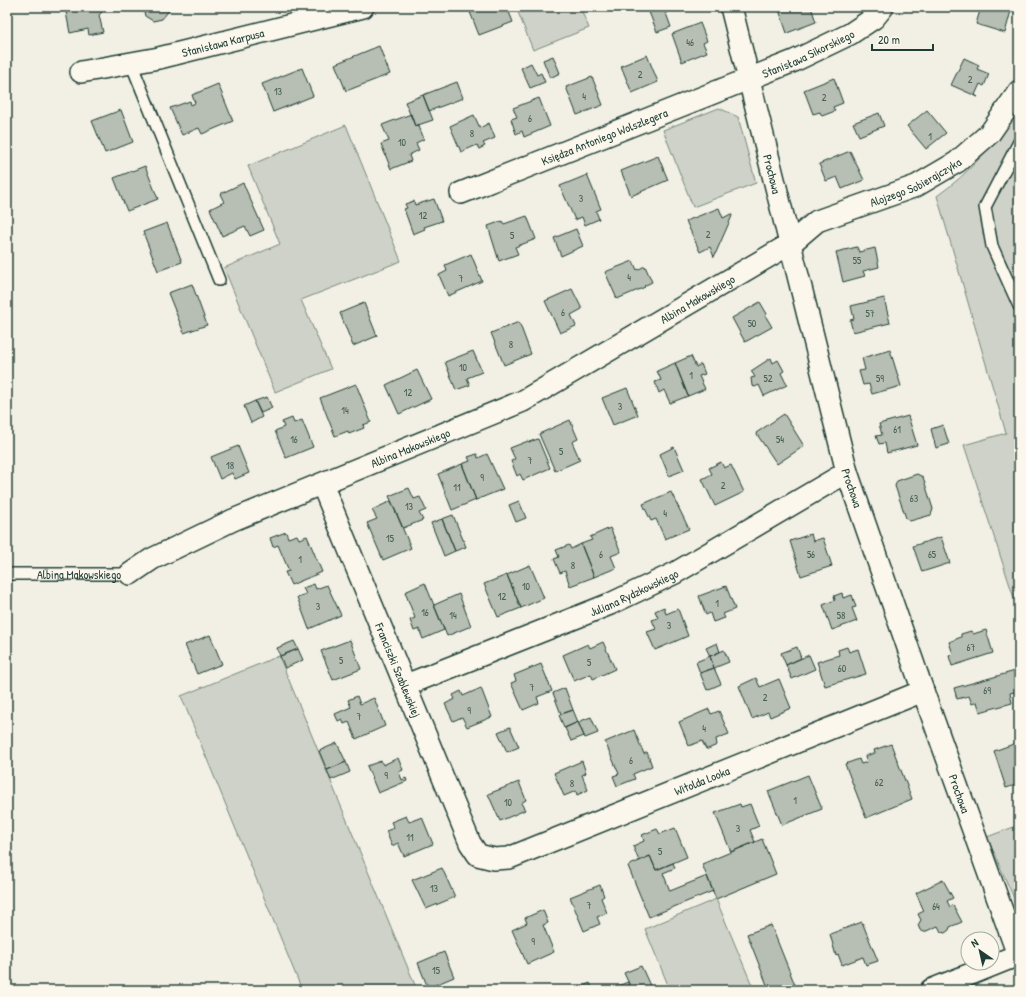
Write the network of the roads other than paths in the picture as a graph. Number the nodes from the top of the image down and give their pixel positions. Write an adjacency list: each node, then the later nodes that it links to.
1 (363, 7): 4 (street, Stanisława Karpusa)
2 (731, 7): 6 (street, Prochowa)
3 (883, 7): 6 (street, Stanisława Sikorskiego)
4 (131, 63): 5 (street, Stanisława Karpusa); 11 (lane)
5 (81, 72)
6 (748, 79): 9 (street, Księdza Antoniego Wolszlegera); 10 (street, Prochowa)
7 (1019, 91): 10 (street, Alojzego Sobierajczyka)
8 (1019, 142): 12 (lane)
9 (461, 193)
10 (790, 244): 13 (street, Prochowa); 14 (street, Albina Makowskiego)
11 (219, 280)
12 (1019, 306)
13 (847, 472): 17 (street, Juliana Rydzkowskiego); 18 (street, Prochowa)
14 (322, 484): 16 (street, Albina Makowskiego); 17 (street, Franciszki Szablewskiej)
15 (7, 574): 16 (lane, Albina Makowskiego)
16 (130, 574)
17 (406, 685): 19 (street, Franciszki Szablewskiej)
18 (923, 691): 19 (street, Witolda Looka); 20 (street, Prochowa)
19 (478, 855)
20 (1018, 956): 21 (street)
21 (931, 990)

